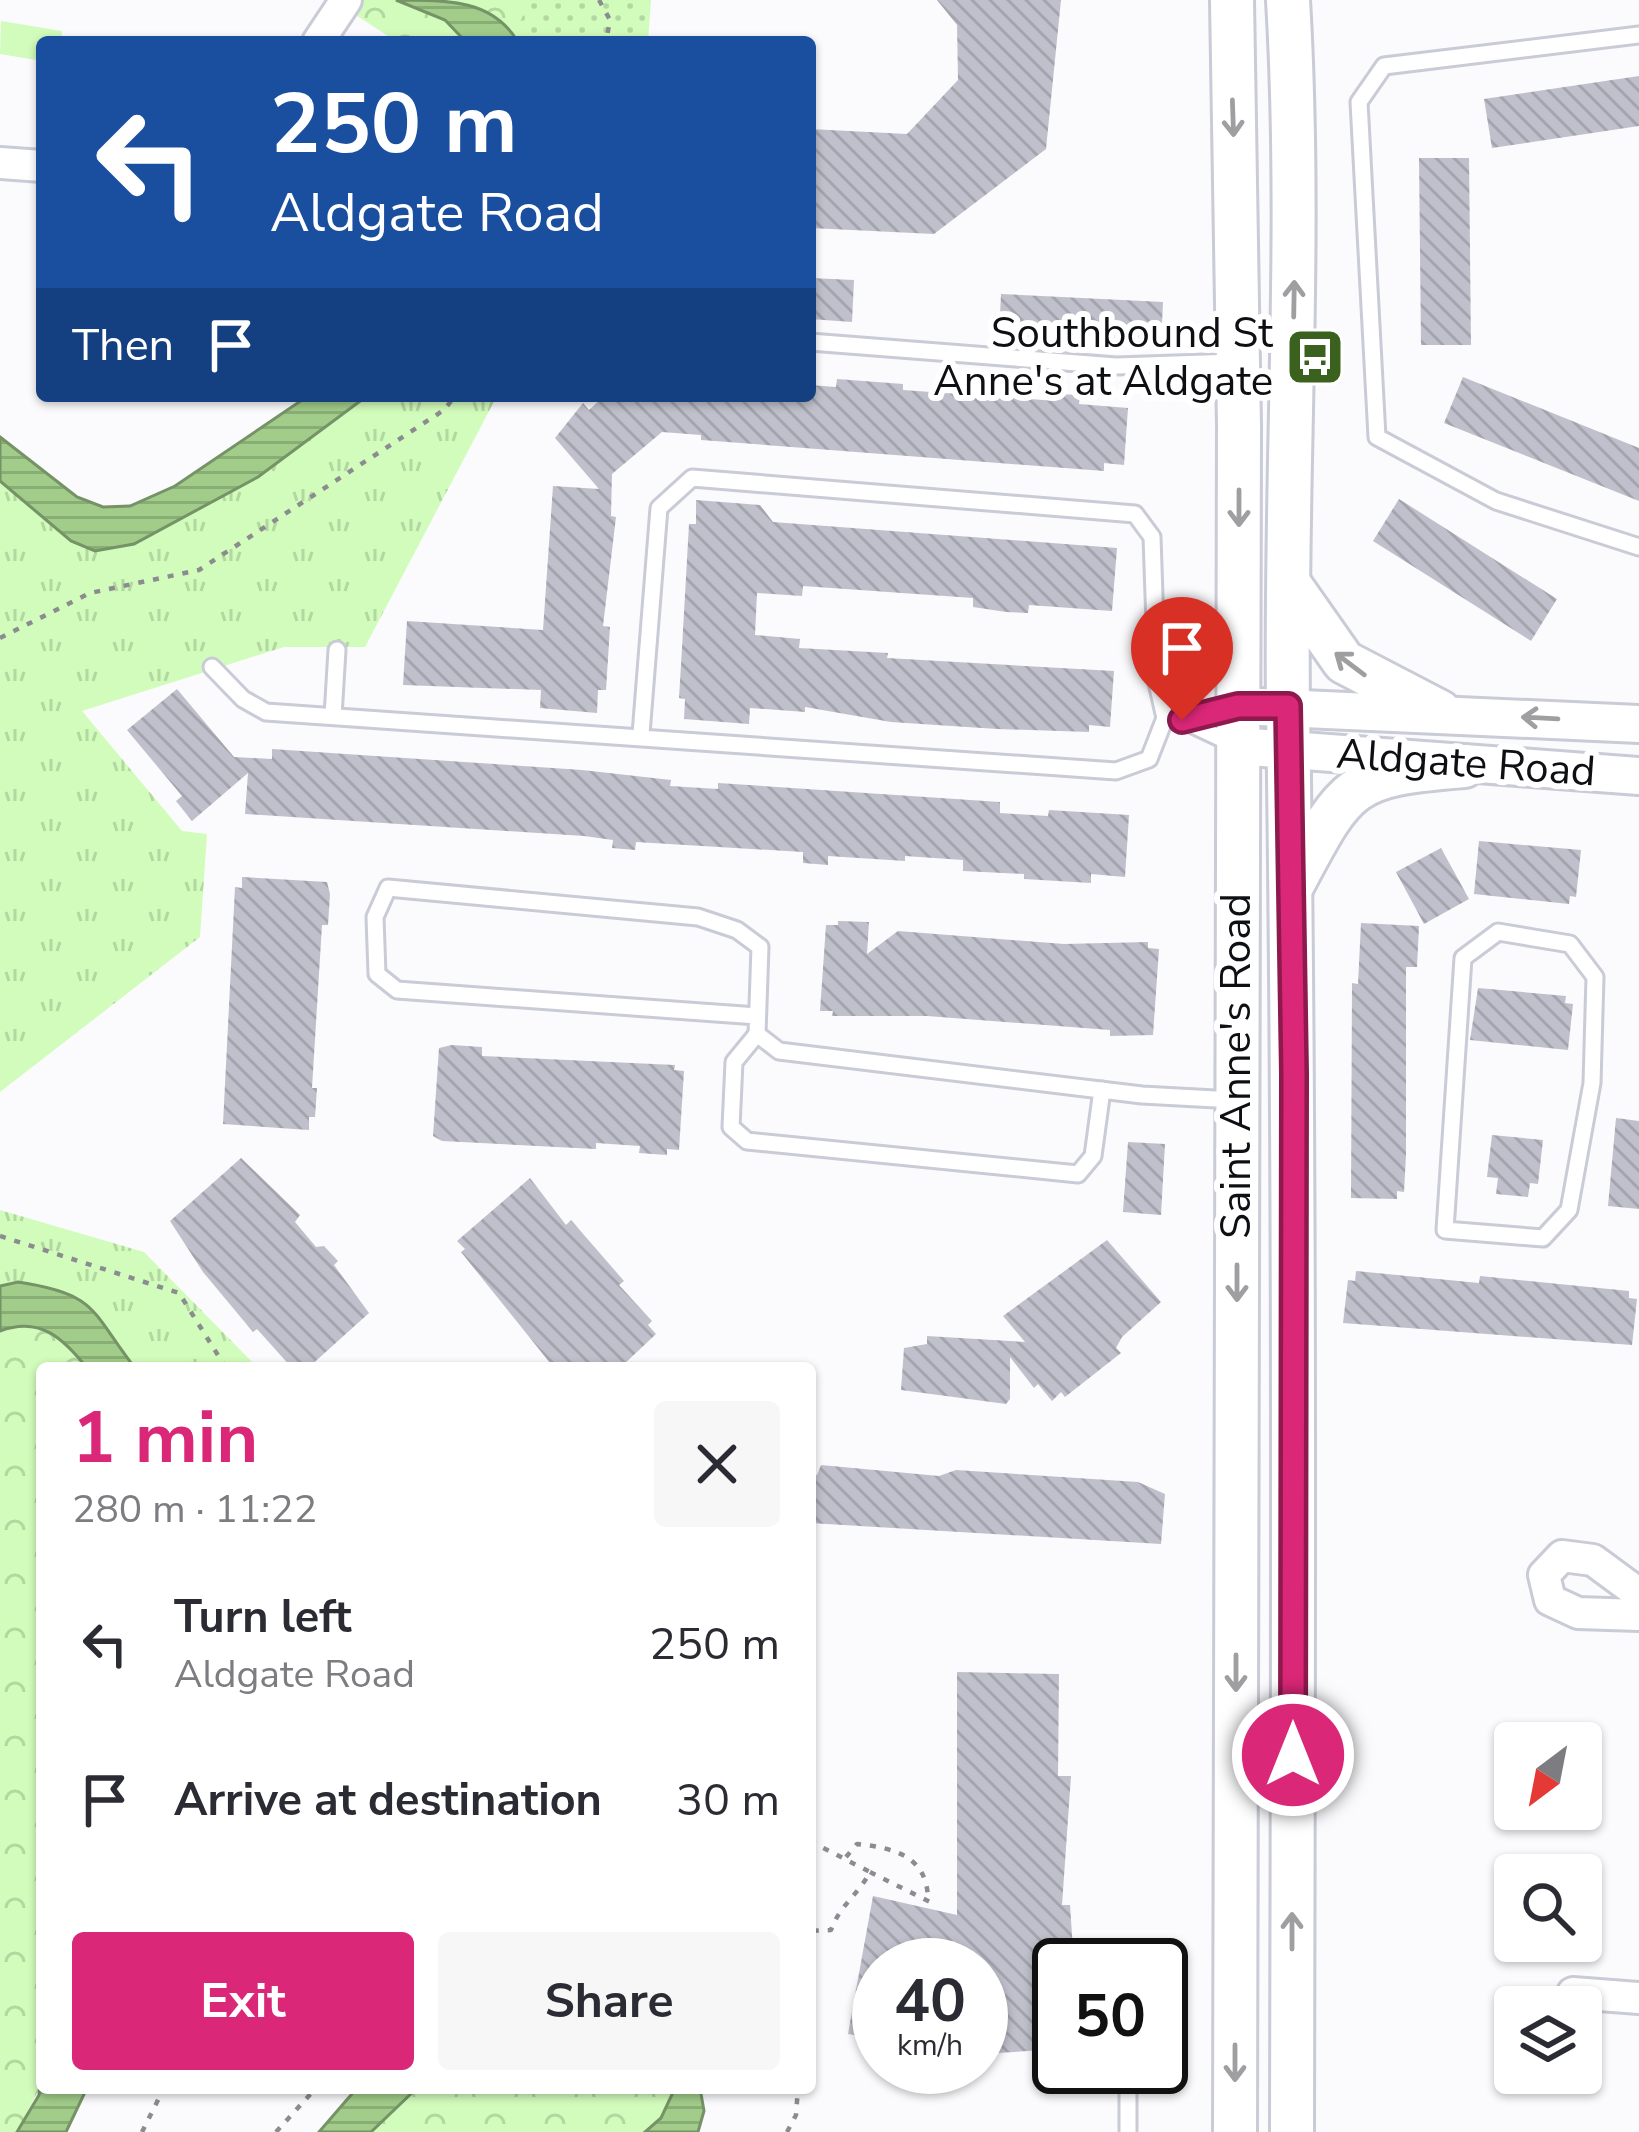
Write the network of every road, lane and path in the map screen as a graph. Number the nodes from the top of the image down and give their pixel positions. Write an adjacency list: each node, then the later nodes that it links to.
1 (599, 0): 5 (path)
2 (1232, 0): 9 (main road, Saint Anne's Road, one-way to 9)
3 (1288, 0): 12 (main road, Saint Anne's Road, one-way to 3)
4 (1639, 35): 11 (lane)
5 (607, 36)
6 (0, 163): 7 (street)
7 (36, 166)
8 (816, 342): 9 (lane)
9 (1238, 362): 21 (main road, Saint Anne's Road, one-way to 21)
10 (450, 402): 13 (path)
11 (1639, 547)
12 (1289, 584): 16 (main road, Saint Anne's Road); 17 (main road, one-way to 12)
13 (0, 638)
14 (337, 650): 18 (lane)
15 (212, 667): 18 (lane)
16 (1288, 706): 17 (street, Aldgate Road); 21 (street, Aldgate Road); 23 (main road, Saint Anne's Road)
17 (1440, 712): 20 (street, Aldgate Road, one-way to 17)
18 (333, 716): 22 (lane)
19 (1173, 719): 21 (lane, Aldgate Road); 21 (lane, Aldgate Road); 22 (lane); 22 (lane)
20 (1639, 724)
21 (1237, 726): 23 (street, Aldgate Road); 30 (main road, Saint Anne's Road)
22 (640, 734)
23 (1290, 750): 24 (street, Aldgate Road); 26 (main road, Saint Anne's Road)
24 (1464, 766): 25 (street, Aldgate Road); 26 (main road)
25 (1639, 776)
26 (1289, 890): 53 (main road, Saint Anne's Road, one-way to 26)
27 (758, 1016): 27 (lane); 28 (lane)
28 (757, 1034): 29 (lane); 29 (lane)
29 (1102, 1090): 30 (lane)
30 (1237, 1100): 52 (main road, Saint Anne's Road, one-way to 52)
31 (1445, 1230): 31 (lane)
32 (0, 1236): 33 (path)
33 (222, 1362)
34 (1639, 1594): 35 (street)
35 (1639, 1615)
36 (816, 1844): 37 (path)
37 (846, 1857): 38 (path); 39 (path)
38 (871, 1872): 39 (path); 41 (path)
39 (928, 1900): 40 (path)
40 (936, 1905)
41 (816, 1931)
42 (1602, 1995): 43 (street)
43 (1639, 1997)
44 (161, 2094): 48 (path)
45 (311, 2094): 49 (path)
46 (797, 2094): 50 (path)
47 (1128, 2094): 51 (lane)
48 (142, 2132)
49 (276, 2132)
50 (787, 2132)
51 (1128, 2132)
52 (1235, 2132)
53 (1292, 2132)

